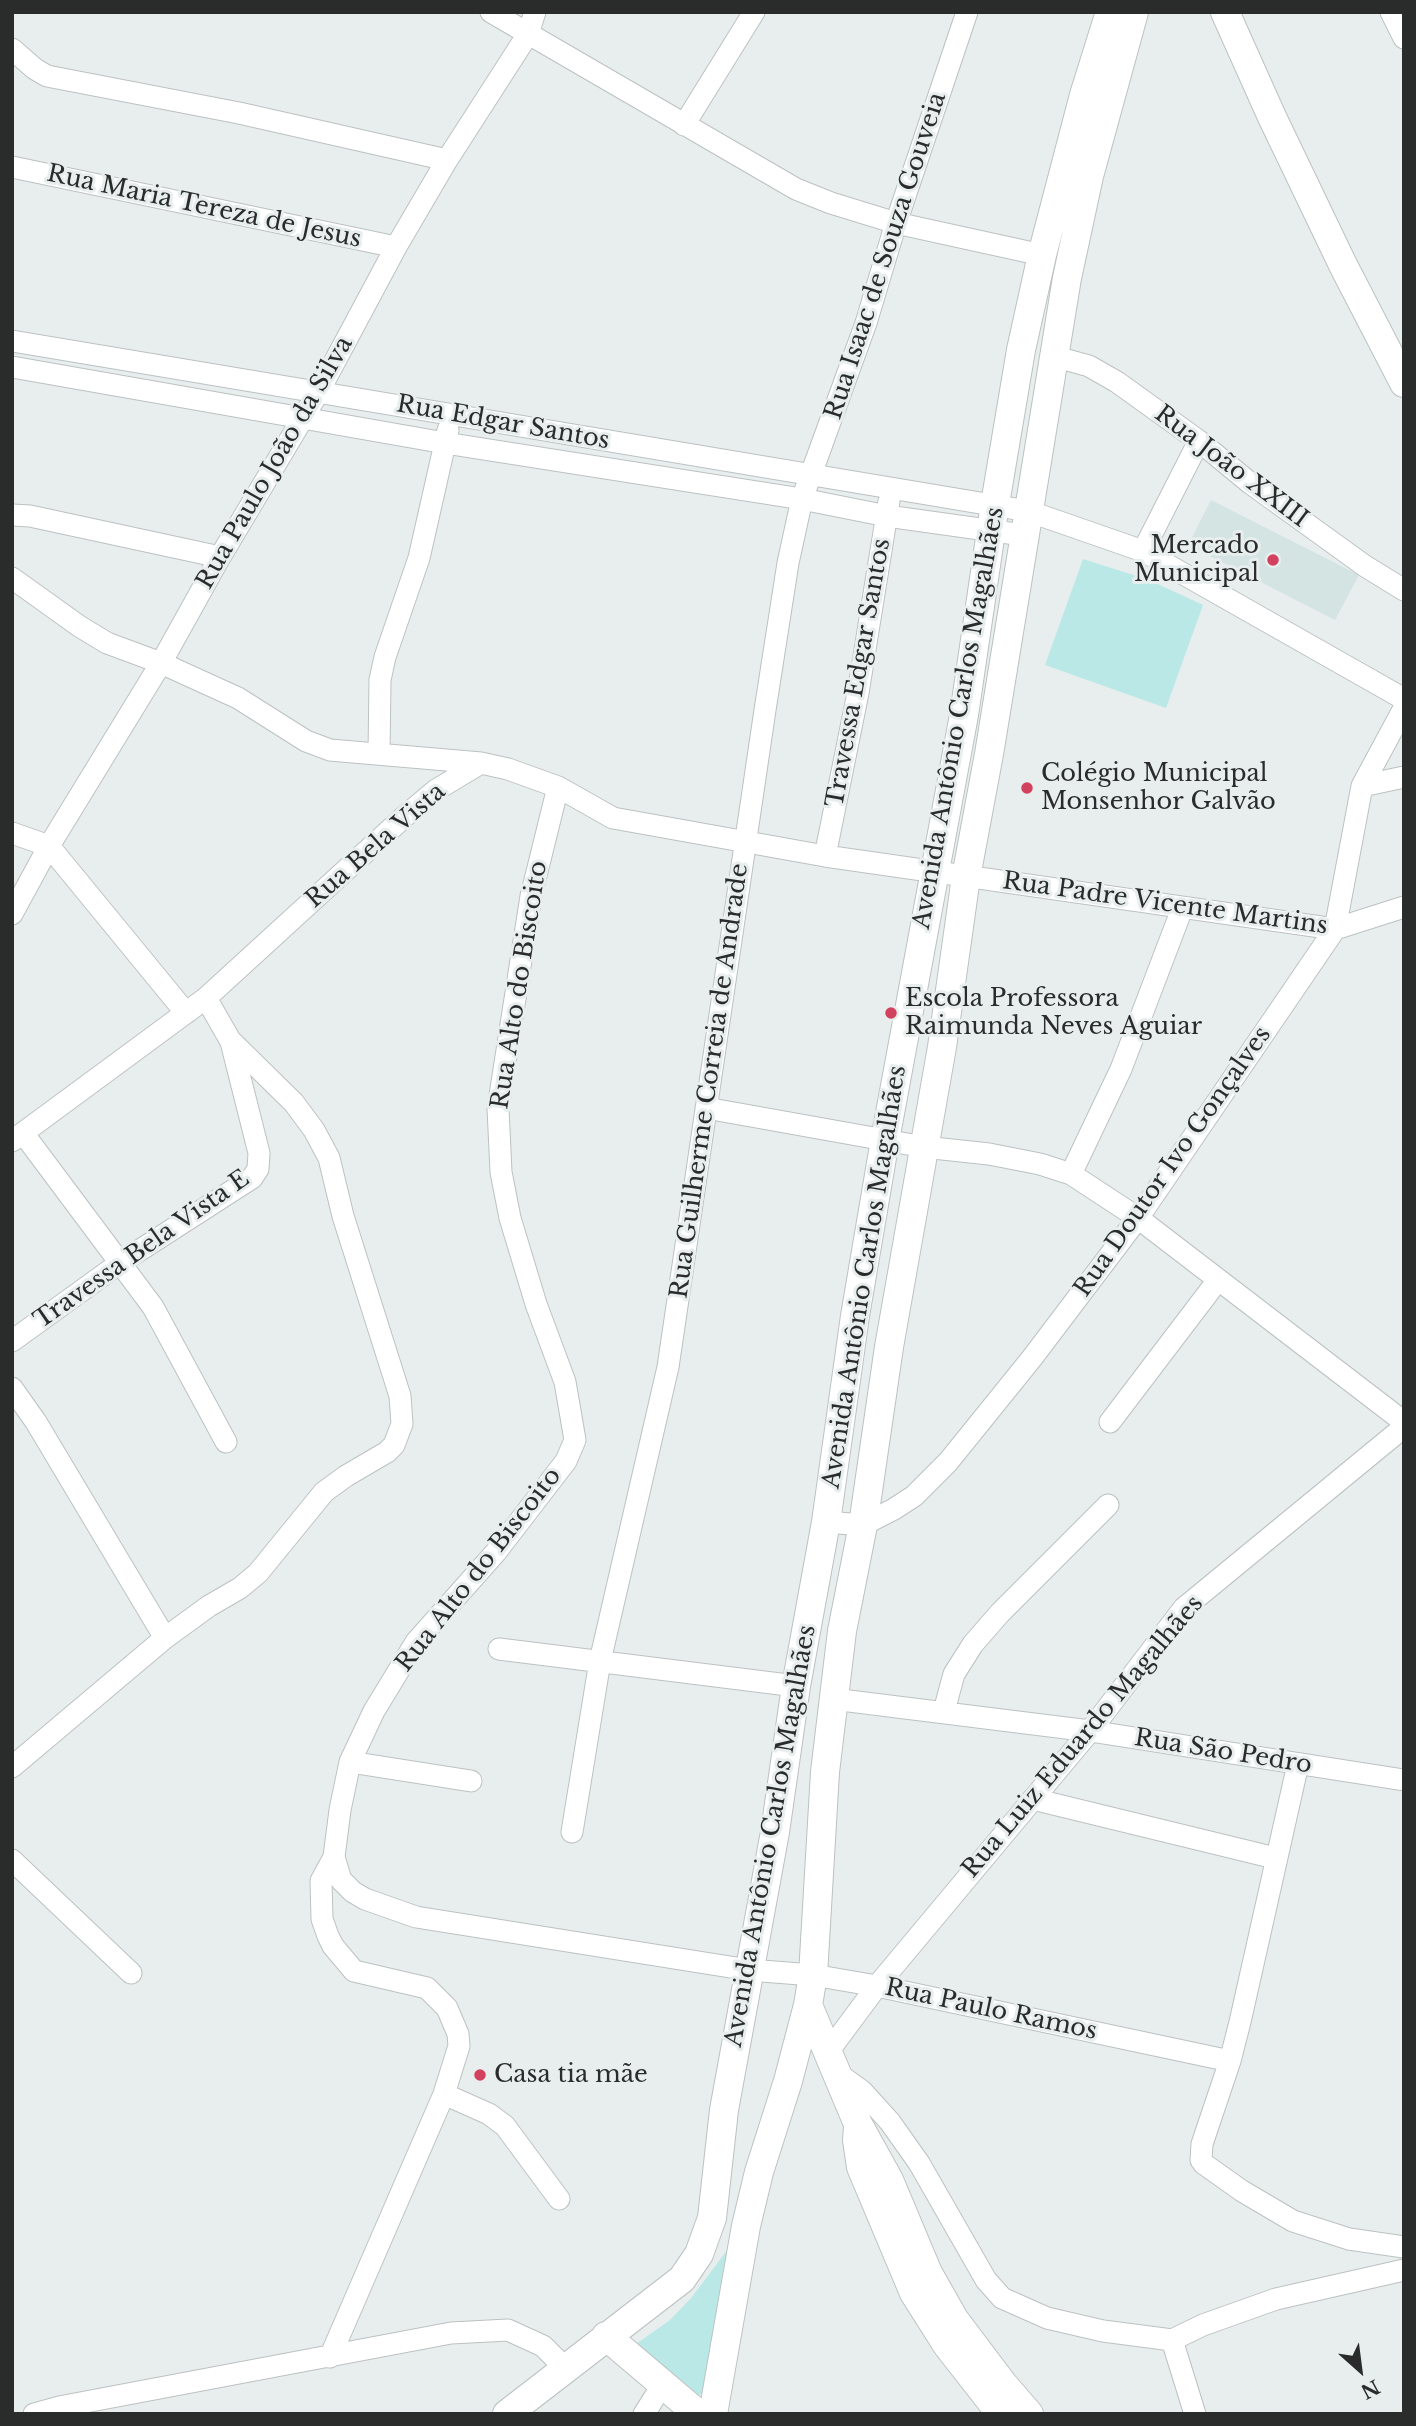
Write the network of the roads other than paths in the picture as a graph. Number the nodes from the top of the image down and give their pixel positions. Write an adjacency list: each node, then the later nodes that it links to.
1 (491, 12): 9 (street)
2 (535, 12): 9 (street, Rua Paulo João da Silva)
3 (754, 12): 12 (street)
4 (967, 12): 15 (street, Rua Isaac de Souza Gouveia)
5 (1110, 12): 17 (main road, Avenida Antônio Carlos Magalhães)
6 (1134, 12): 20 (main road, Avenida Antônio Carlos Magalhães)
7 (1225, 12): 22 (main road)
8 (1391, 12): 10 (street)
9 (528, 34): 12 (street); 13 (street, Rua Paulo João da Silva)
10 (1404, 38)
11 (12, 49): 13 (street)
12 (684, 125): 15 (street)
13 (447, 160): 16 (street, Rua Paulo João da Silva)
14 (12, 167): 16 (street, Rua Maria Tereza de Jesus)
15 (896, 223): 17 (street); 29 (street, Rua Isaac de Souza Gouveia)
16 (396, 247): 24 (street, Rua Paulo João da Silva)
17 (1042, 255): 32 (main road, Avenida Antônio Carlos Magalhães)
18 (12, 341): 19 (street, Rua Edgar Santos)
19 (78, 351): 23 (street); 24 (street, Rua Edgar Santos)
20 (1053, 356): 27 (street, Rua João XXIII); 35 (main road, Avenida Antônio Carlos Magalhães)
21 (12, 367): 23 (street, Rua Edgar Santos)
22 (1400, 367)
23 (73, 377): 26 (street, Rua Edgar Santos)
24 (319, 391): 25 (street, Rua Edgar Santos); 26 (street, Rua Paulo João da Silva)
25 (452, 415): 28 (street); 29 (street, Rua Edgar Santos)
26 (302, 418): 28 (street, Rua Edgar Santos); 38 (street, Rua Paulo João da Silva)
27 (1199, 441): 37 (street); 40 (street, Rua João XXIII)
28 (445, 443): 31 (street, Rua Edgar Santos); 44 (street)
29 (812, 476): 30 (street, Rua Edgar Santos); 31 (street, Rua Isaac de Souza Gouveia)
30 (891, 489): 32 (street, Rua Edgar Santos); 34 (street, Travessa Edgar Santos)
31 (802, 499): 34 (street, Rua Edgar Santos); 50 (street, Rua Guilherme Correia de Andrade)
32 (995, 504): 35 (street, Rua Edgar Santos); 36 (main road, Avenida Antônio Carlos Magalhães)
33 (12, 515): 38 (street)
34 (887, 516): 36 (street, Rua Edgar Santos); 52 (street, Travessa Edgar Santos)
35 (1026, 523): 36 (street, Rua Edgar Santos); 37 (street); 54 (main road, Avenida Antônio Carlos Magalhães)
36 (991, 532): 53 (main road, Avenida Antônio Carlos Magalhães)
37 (1143, 551): 42 (street)
38 (220, 557): 41 (street, Rua Paulo João da Silva)
39 (12, 578): 41 (street)
40 (1404, 590)
41 (161, 663): 44 (street); 51 (street, Rua Paulo João da Silva)
42 (1404, 699)
43 (1404, 708): 47 (street, Rua Doutor Ivo Gonçalves)
44 (379, 753): 45 (street)
45 (481, 763): 48 (street); 59 (street, Rua Bela Vista)
46 (1404, 777): 47 (street)
47 (1362, 786): 58 (street, Rua Doutor Ivo Gonçalves)
48 (558, 787): 50 (street); 85 (street, Rua Alto do Biscoito)
49 (12, 833): 51 (street)
50 (746, 842): 52 (street); 62 (street, Rua Guilherme Correia de Andrade)
51 (49, 846): 57 (street, Rua Paulo João da Silva); 60 (street)
52 (825, 856): 53 (street)
53 (933, 873): 54 (street); 64 (main road, Avenida Antônio Carlos Magalhães)
54 (966, 877): 56 (street, Rua Padre Vicente Martins); 65 (main road, Avenida Antônio Carlos Magalhães)
55 (1404, 907): 58 (street, Rua Padre Vicente Martins)
56 (1182, 909): 58 (street, Rua Padre Vicente Martins); 66 (street)
57 (12, 914)
58 (1335, 929): 67 (street, Rua Doutor Ivo Gonçalves)
59 (206, 998): 60 (street, Rua Bela Vista); 61 (street)
60 (186, 1013): 63 (street, Rua Bela Vista)
61 (230, 1040): 68 (street, Travessa Bela Vista E); 78 (street)
62 (706, 1108): 64 (street); 80 (street, Rua Guilherme Correia de Andrade)
63 (18, 1137): 68 (street)
64 (884, 1140): 65 (street); 76 (main road, Avenida Antônio Carlos Magalhães)
65 (924, 1147): 66 (street); 77 (main road, Avenida Antônio Carlos Magalhães)
66 (1071, 1174): 67 (street)
67 (1138, 1217): 69 (street); 77 (street, Rua Doutor Ivo Gonçalves)
68 (120, 1263): 70 (street, Travessa Bela Vista E); 74 (street)
69 (1217, 1280): 72 (street); 73 (street)
70 (12, 1341)
71 (12, 1388): 78 (street)
72 (1110, 1422)
73 (1404, 1425): 84 (street, Rua Luiz Eduardo Magalhães)
74 (226, 1442)
75 (1108, 1505): 83 (street)
76 (826, 1522): 77 (street); 81 (main road, Avenida Antônio Carlos Magalhães)
77 (863, 1525): 82 (main road, Avenida Antônio Carlos Magalhães)
78 (165, 1638): 87 (street)
79 (499, 1649): 80 (street)
80 (600, 1661): 81 (street); 91 (street, Rua Guilherme Correia de Andrade)
81 (796, 1686): 95 (main road, Avenida Antônio Carlos Magalhães)
82 (833, 1699): 83 (street, Rua São Pedro); 97 (main road, Avenida Antônio Carlos Magalhães)
83 (944, 1712): 84 (street, Rua São Pedro)
84 (1090, 1731): 86 (street, Rua São Pedro); 90 (street, Rua Luiz Eduardo Magalhães)
85 (350, 1762): 89 (street); 92 (street, Rua Alto do Biscoito)
86 (1298, 1764): 88 (street, Rua São Pedro); 93 (street)
87 (12, 1767)
88 (1404, 1780)
89 (471, 1781)
90 (1033, 1799): 93 (street); 98 (street, Rua Luiz Eduardo Magalhães)
91 (572, 1832)
92 (334, 1857): 95 (street, Rua Paulo Ramos); 102 (street, Rua Alto do Biscoito)
93 (1275, 1858): 100 (street)
94 (12, 1860): 96 (street)
95 (749, 1969): 97 (street, Rua Paulo Ramos); 105 (main road, Avenida Antônio Carlos Magalhães)
96 (131, 1973)
97 (813, 1975): 98 (street, Rua Paulo Ramos); 99 (main road, Avenida Antônio Carlos Magalhães)
98 (877, 1986): 100 (street, Rua Paulo Ramos); 101 (street, Rua Luiz Eduardo Magalhães)
99 (808, 2005): 101 (main road); 106 (main road, Avenida Antônio Carlos Magalhães)
100 (1230, 2061): 107 (street)
101 (833, 2063): 103 (main road); 110 (street)
102 (444, 2094): 104 (street); 111 (street, Rua Alto do Biscoito)
103 (858, 2124): 119 (main road); 120 (main road)
104 (559, 2199)
105 (712, 2218): 106 (main road); 109 (main road, Avenida Antônio Carlos Magalhães)
106 (746, 2226): 118 (main road, Avenida Antônio Carlos Magalhães)
107 (1404, 2248)
108 (1404, 2270): 110 (street)
109 (606, 2336): 112 (main road, Avenida Antônio Carlos Magalhães); 113 (main road)
110 (1172, 2340): 121 (street)
111 (330, 2357): 112 (street); 114 (street)
112 (565, 2368): 115 (main road, Avenida Antônio Carlos Magalhães)
113 (663, 2384): 116 (street); 117 (main road)
114 (34, 2414)
115 (507, 2414)
116 (644, 2414)
117 (698, 2414)
118 (713, 2414)
119 (1001, 2414)
120 (1029, 2414)
121 (1195, 2414)

